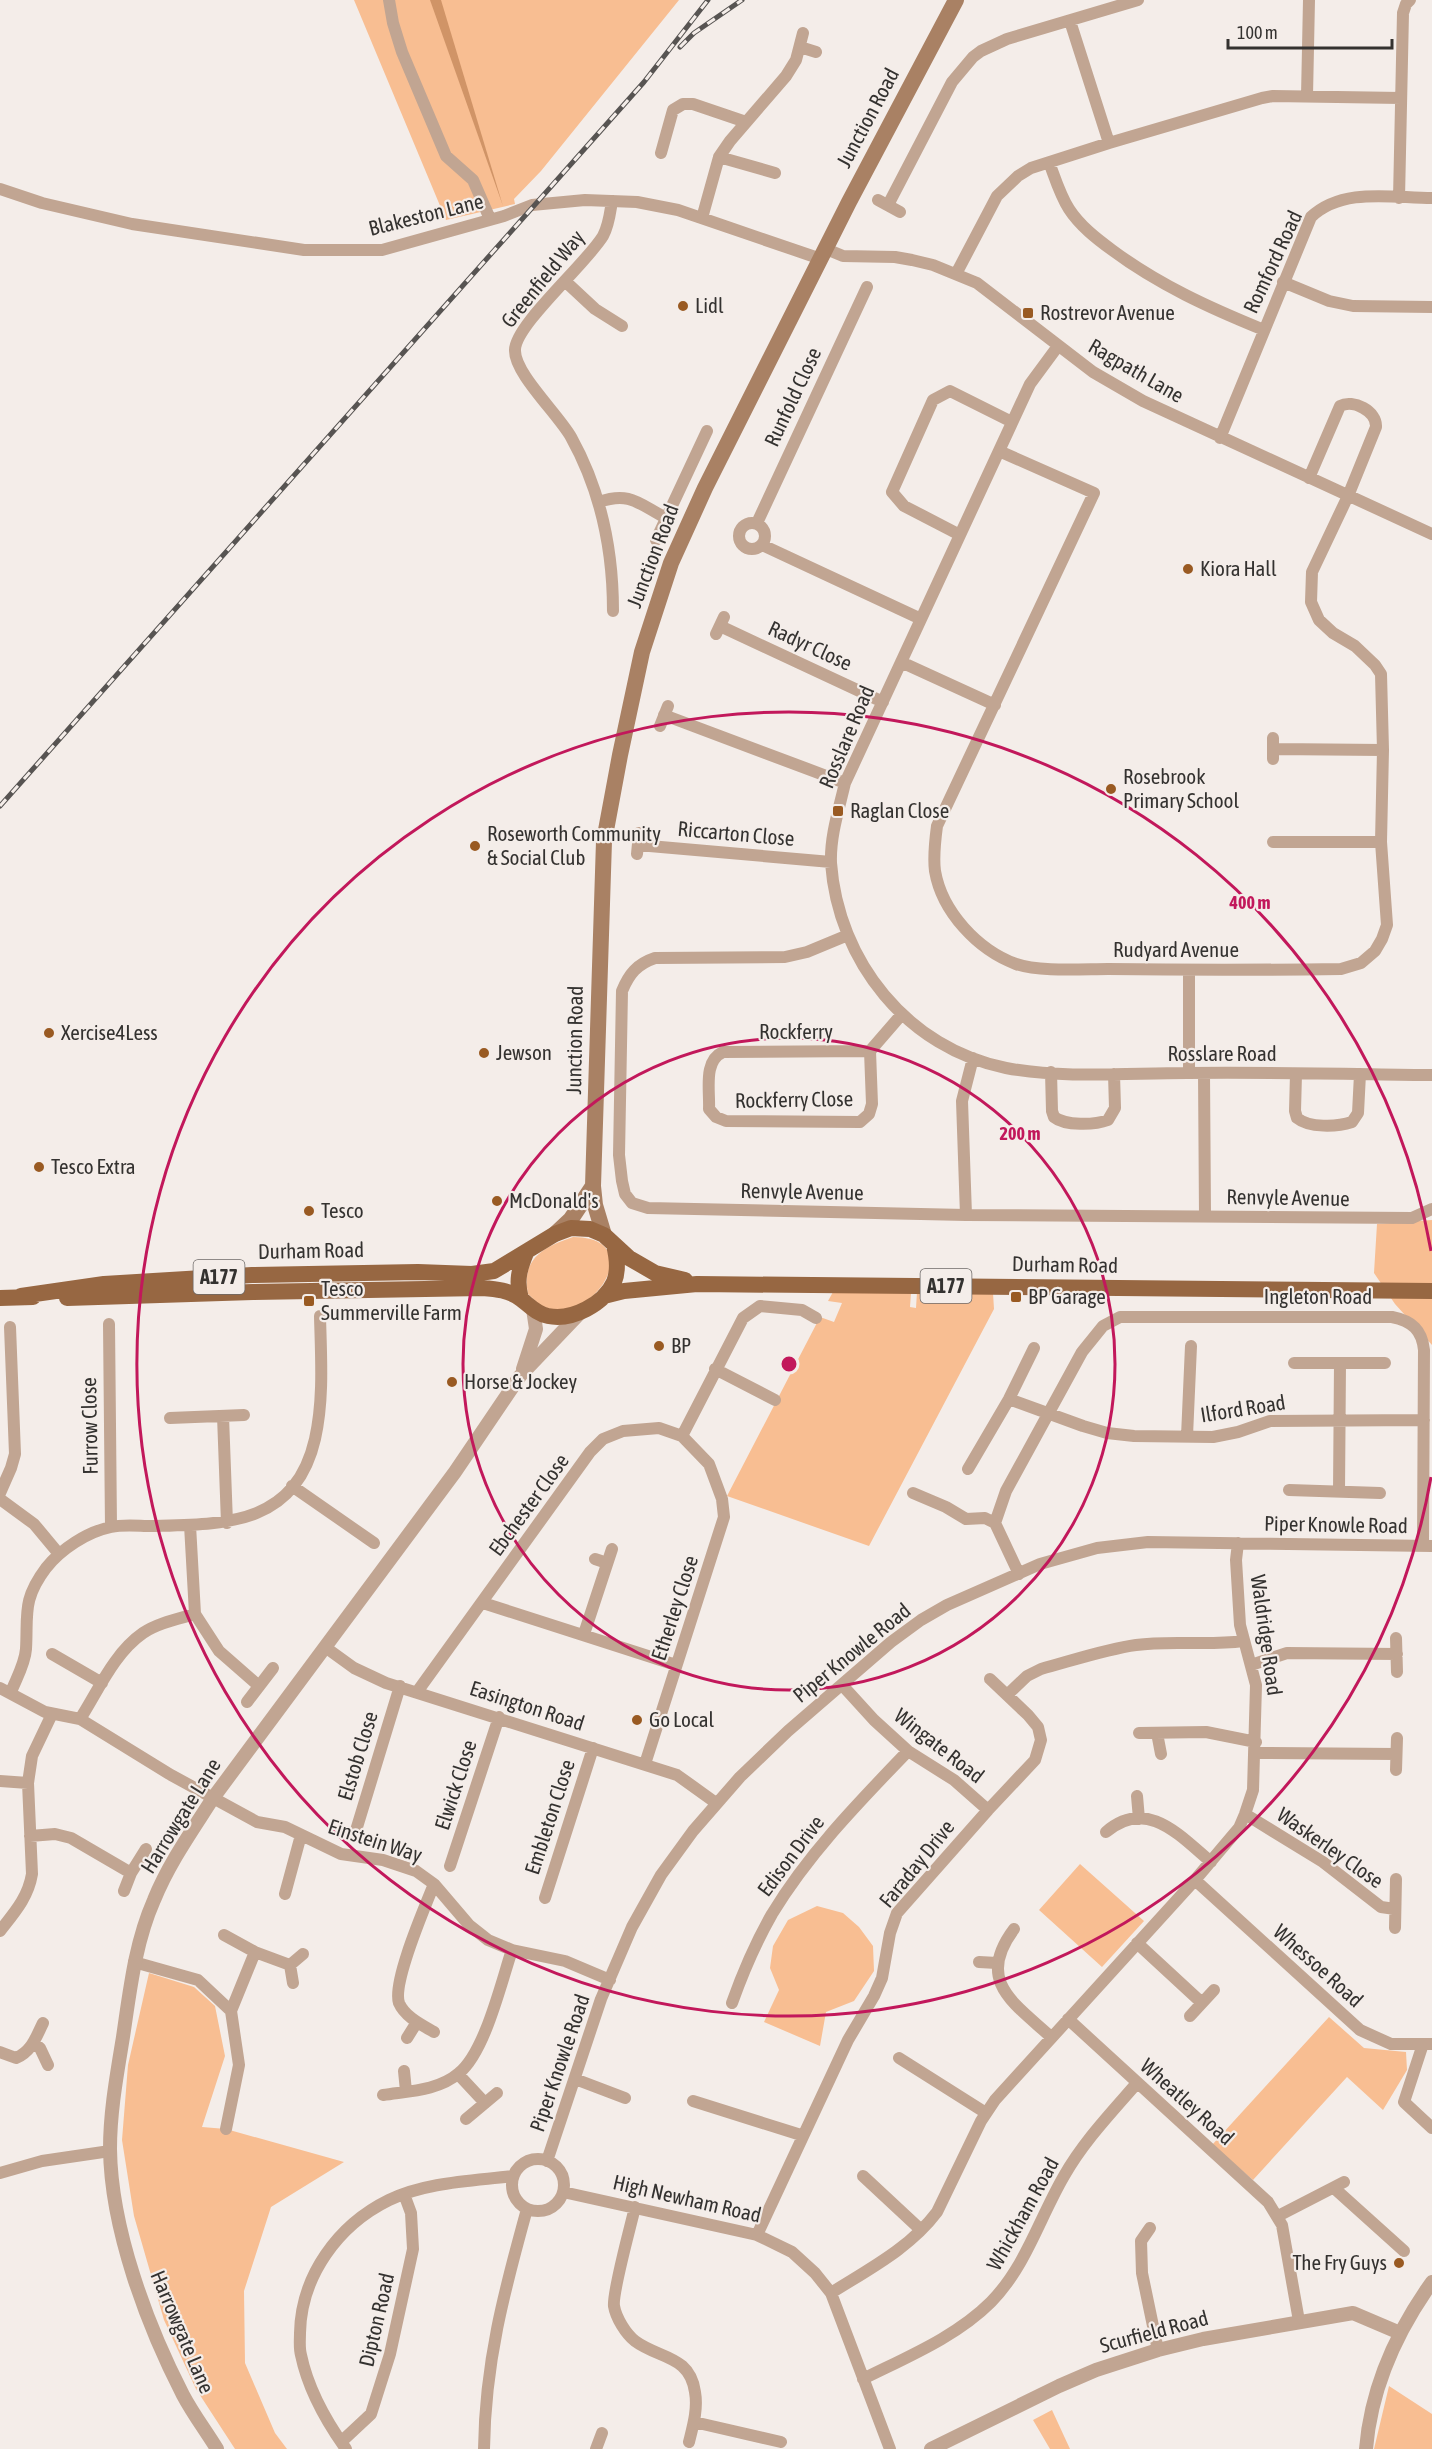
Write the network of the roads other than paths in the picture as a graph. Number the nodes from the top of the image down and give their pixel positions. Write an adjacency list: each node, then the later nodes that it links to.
1 (389, 0): 25 (street)
2 (956, 0): 26 (main road, Junction Road)
3 (1138, 0): 6 (street)
4 (1309, 0): 11 (street)
5 (1410, 0): 12 (street)
6 (1096, 6): 7 (street)
7 (1070, 21): 14 (street); 23 (street)
8 (803, 33): 9 (street)
9 (800, 47): 10 (street); 13 (street)
10 (816, 52)
11 (1307, 96): 12 (street); 14 (street)
12 (1401, 98): 20 (street)
13 (746, 122): 15 (street); 16 (street)
14 (1108, 143): 17 (street)
15 (661, 153)
16 (719, 157): 18 (street); 24 (street)
17 (1049, 162): 27 (street); 33 (street)
18 (775, 173)
19 (0, 189): 25 (street, Blakeston Lane)
20 (1399, 198): 21 (street, Romford Road); 29 (street, Romford Road)
21 (1432, 198)
22 (612, 201): 24 (street, Blakeston Lane); 25 (street, Blakeston Lane); 28 (street, Greenfield Way)
23 (900, 212)
24 (702, 218): 26 (street, Blakeston Lane)
25 (490, 219)
26 (824, 254): 27 (street, Ragpath Lane); 75 (main road, Junction Road)
27 (956, 274): 34 (street, Ragpath Lane)
28 (566, 282): 32 (street); 41 (street, Greenfield Way)
29 (1283, 282): 31 (street); 33 (street, Romford Road)
30 (867, 287): 43 (street, Runfold Close)
31 (1432, 307)
32 (622, 326)
33 (1264, 330): 37 (street, Romford Road)
34 (1058, 346): 35 (street, Rosslare Road); 37 (street, Ragpath Lane)
35 (1012, 422): 38 (street, Rosslare Road); 45 (street)
36 (707, 431): 42 (street)
37 (1220, 438): 39 (street, Ragpath Lane)
38 (999, 451): 45 (street, Rosslare Road); 53 (street, Rudyard Avenue)
39 (1309, 478): 40 (street, Ragpath Lane); 40 (street, Rudyard Avenue)
40 (1348, 496): 44 (street, Ragpath Lane); 56 (street, Rudyard Avenue)
41 (599, 502): 42 (street); 48 (street, Greenfield Way)
42 (666, 518): 46 (street)
43 (757, 524): 47 (street); 47 (street, Runfold Close)
44 (1431, 530)
45 (960, 535): 49 (street, Rosslare Road)
46 (656, 540)
47 (762, 545): 49 (street, Runfold Close)
48 (613, 611)
49 (921, 619): 51 (street, Rosslare Road)
50 (720, 626): 52 (street, Radyr Close)
51 (901, 662): 52 (street, Rosslare Road); 53 (street)
52 (883, 702): 57 (street, Rosslare Road)
53 (995, 705): 63 (street, Rudyard Avenue)
54 (664, 716): 57 (street)
55 (1273, 749): 56 (street)
56 (1383, 750): 59 (street, Rudyard Avenue)
57 (845, 783): 61 (street, Rosslare Road)
58 (1273, 842): 59 (street)
59 (1381, 842): 63 (street, Rudyard Avenue)
60 (638, 844): 61 (street, Riccarton Close)
61 (831, 862): 62 (street, Rosslare Road)
62 (848, 935): 64 (street, Rosslare Road); 77 (street, Renvyle Avenue)
63 (1189, 970): 69 (street)
64 (902, 1014): 65 (street); 67 (street, Rosslare Road)
65 (870, 1051): 66 (street, Rockferry); 66 (street, Rockferry Close)
66 (723, 1052)
67 (973, 1058): 68 (street, Rosslare Road); 77 (street)
68 (1051, 1072): 71 (street, Rosslare Road); 71 (street)
69 (1189, 1073): 70 (street, Rosslare Road); 71 (street, Rosslare Road)
70 (1204, 1073): 72 (street, Rosslare Road); 78 (street)
71 (1114, 1074)
72 (1296, 1074): 73 (street, Rosslare Road); 73 (street)
73 (1360, 1074): 74 (street, Rosslare Road)
74 (1432, 1075)
75 (593, 1186): 79 (main road); 80 (main road, Junction Road)
76 (1432, 1209): 78 (street, Renvyle Avenue)
77 (966, 1215): 78 (street, Renvyle Avenue)
78 (1205, 1216)
79 (555, 1234): 80 (main road, Durham Road); 81 (main road, Durham Road)
80 (609, 1240): 82 (main road, Durham Road / A177); 85 (main road, Durham Road)
81 (526, 1253): 84 (main road, Durham Road / A177); 87 (main road)
82 (697, 1284): 83 (main road, Durham Road / A177); 85 (main road, Durham Road / A177)
83 (1432, 1292)
84 (21, 1296): 86 (main road, Durham Road / A177); 87 (main road, Durham Road / A177)
85 (604, 1296): 88 (main road, Durham Road)
86 (0, 1298)
87 (527, 1304): 88 (main road, Durham Road); 99 (street, Harrowgate Lane)
88 (582, 1312): 99 (street, Harrowgate Lane)
89 (320, 1316): 112 (street)
90 (816, 1318): 98 (street)
91 (109, 1324): 122 (street, Furrow Close)
92 (10, 1327): 115 (street)
93 (1191, 1346): 109 (street, Ilford Road)
94 (1034, 1348): 100 (street)
95 (1294, 1363): 96 (street, Ilford Road)
96 (1340, 1363): 97 (street, Ilford Road); 106 (street)
97 (1385, 1363)
98 (715, 1369): 101 (street); 108 (street)
99 (520, 1376): 134 (street, Harrowgate Lane)
100 (1009, 1399): 102 (street); 111 (street)
101 (775, 1400)
102 (1048, 1413): 107 (street, Ingleton Road); 109 (street, Ilford Road); 120 (street, Ingleton Road)
103 (244, 1415): 104 (street)
104 (223, 1416): 105 (street); 119 (street)
105 (170, 1418)
106 (1340, 1420): 107 (street, Ilford Road); 109 (street, Ilford Road); 114 (street)
107 (1424, 1420): 110 (street, Ingleton Road)
108 (682, 1436): 129 (street, Ebchester Close); 137 (street, Etherley Close)
109 (1187, 1436)
110 (1428, 1444): 125 (street, Ingleton Road)
111 (968, 1469)
112 (292, 1486): 119 (street); 123 (street)
113 (1289, 1490): 114 (street)
114 (1339, 1492): 117 (street)
115 (0, 1493)
116 (913, 1493): 120 (street)
117 (1380, 1493)
118 (0, 1499): 127 (street)
119 (227, 1523): 121 (street)
120 (995, 1523): 128 (street)
121 (190, 1525): 122 (street); 130 (street)
122 (111, 1526): 127 (street)
123 (374, 1543)
124 (1238, 1543): 125 (street, Piper Knowle Road); 128 (street, Piper Knowle Road); 133 (street, Waldridge Road)
125 (1428, 1546)
126 (612, 1550): 131 (street)
127 (59, 1554): 146 (street)
128 (1019, 1574): 145 (street, Piper Knowle Road)
129 (483, 1603): 131 (street); 147 (street, Ebchester Close)
130 (195, 1614): 142 (street); 143 (street)
131 (584, 1634): 137 (street)
132 (1396, 1638): 136 (street)
133 (1243, 1641): 138 (street, Waldridge Road); 148 (street)
134 (325, 1647): 144 (street, Easington Road); 166 (street, Harrowgate Lane)
135 (52, 1654): 142 (street)
136 (1397, 1654): 138 (street); 140 (street)
137 (676, 1665): 161 (street, Etherley Close)
138 (1251, 1665): 156 (street, Waldridge Road)
139 (273, 1668): 143 (street)
140 (1397, 1672)
141 (990, 1679): 148 (street, Faraday Drive)
142 (102, 1683): 152 (street)
143 (259, 1686): 149 (street)
144 (400, 1686): 147 (street, Easington Road); 174 (street, Elstob Close)
145 (843, 1686): 158 (street, Wingate Road); 167 (street, Piper Knowle Road)
146 (5, 1690): 150 (street)
147 (417, 1692): 151 (street, Easington Road)
148 (1007, 1695): 168 (street, Faraday Drive)
149 (247, 1702)
150 (52, 1714): 152 (street); 164 (street)
151 (499, 1717): 157 (street, Easington Road); 177 (street, Elwick Close)
152 (80, 1719): 166 (street, Einstein Way)
153 (1139, 1733): 154 (street)
154 (1157, 1733): 156 (street); 159 (street)
155 (1397, 1738): 160 (street)
156 (1255, 1747): 160 (street); 169 (street, Waldridge Road)
157 (593, 1748): 161 (street, Easington Road); 184 (street, Embleton Close)
158 (908, 1750): 168 (street, Wingate Road); 201 (street, Edison Drive)
159 (1161, 1754)
160 (1396, 1754): 162 (street)
161 (645, 1764): 167 (street, Easington Road)
162 (1396, 1770)
163 (0, 1781): 164 (street)
164 (28, 1783): 173 (street)
165 (1137, 1796): 170 (street)
166 (213, 1798): 172 (street, Einstein Way); 194 (street, Harrowgate Lane)
167 (716, 1803): 198 (street, Piper Knowle Road)
168 (988, 1810): 230 (street, Faraday Drive)
169 (1245, 1814): 176 (street, Waldridge Road); 185 (street, Waskerley Close)
170 (1138, 1819): 171 (street); 176 (street)
171 (1106, 1832)
172 (301, 1834): 181 (street, Einstein Way); 183 (street)
173 (30, 1836): 178 (street); 188 (street)
174 (354, 1837)
175 (146, 1849): 178 (street)
176 (1210, 1862): 180 (street, Waldridge Road)
177 (450, 1866)
178 (131, 1873): 182 (street)
179 (1396, 1879): 185 (street, Waskerley Close)
180 (1195, 1880): 190 (street, Waldridge Road); 212 (street, Whessoe Road)
181 (434, 1884): 191 (street, Einstein Way); 206 (street)
182 (124, 1890)
183 (285, 1894)
184 (545, 1898)
185 (1395, 1909): 186 (street, Waskerley Close)
186 (1395, 1928)
187 (1014, 1929): 196 (street)
188 (0, 1931)
189 (224, 1935): 192 (street)
190 (1137, 1943): 202 (street); 205 (street, Waldridge Road)
191 (512, 1950): 198 (street, Einstein Way); 217 (street)
192 (255, 1952): 197 (street); 203 (street)
193 (303, 1954): 197 (street)
194 (134, 1962): 203 (street); 231 (street, Harrowgate Lane)
195 (978, 1962): 196 (street)
196 (997, 1963): 209 (street)
197 (290, 1965): 199 (street)
198 (610, 1980): 218 (street, Piper Knowle Road)
199 (293, 1983)
200 (1214, 1990): 202 (street)
201 (732, 2003)
202 (1202, 2003): 204 (street)
203 (231, 2011): 229 (street)
204 (1190, 2016)
205 (1068, 2019): 209 (street, Waldridge Road); 219 (street, Wheatley Road)
206 (417, 2022): 208 (street); 210 (street)
207 (44, 2023): 211 (street)
208 (434, 2032)
209 (1051, 2037): 226 (street, Waldridge Road)
210 (407, 2038)
211 (34, 2043): 213 (street); 215 (street)
212 (1427, 2044): 228 (street)
213 (0, 2052)
214 (899, 2058): 226 (street)
215 (48, 2065)
216 (404, 2071): 220 (street)
217 (459, 2074): 220 (street); 225 (street)
218 (575, 2079): 223 (street); 232 (street, Piper Knowle Road)
219 (1137, 2083): 240 (street, Wheatley Road); 250 (street, Whickham Road)
220 (406, 2091): 222 (street)
221 (497, 2093): 225 (street)
222 (383, 2095)
223 (625, 2098)
224 (693, 2101): 230 (street)
225 (485, 2103): 227 (street)
226 (986, 2114): 242 (street, Waldridge Road)
227 (466, 2119)
228 (1432, 2128)
229 (226, 2129)
230 (801, 2135): 243 (street, Faraday Drive)
231 (110, 2151): 233 (street); 256 (street, Harrowgate Lane)
232 (547, 2161): 234 (street, Piper Knowle Road); 236 (street, Piper Knowle Road)
233 (0, 2173)
234 (513, 2176): 237 (street); 239 (street)
235 (863, 2176): 242 (street)
236 (563, 2192): 238 (street, High Newham Road); 239 (street)
237 (404, 2194): 255 (street, Dipton Road); 255 (street)
238 (635, 2207): 243 (street, High Newham Road); 251 (street)
239 (527, 2209): 257 (street)
240 (1278, 2216): 244 (street); 247 (street, Wheatley Road)
241 (1151, 2228): 249 (street)
242 (921, 2230): 246 (street, Waldridge Road)
243 (757, 2235): 246 (street, High Newham Road)
244 (1404, 2251)
245 (1432, 2282): 248 (street)
246 (831, 2293): 250 (street, High Newham Road)
247 (1299, 2321): 248 (street, Scurfield Road); 249 (street, Scurfield Road)
248 (1400, 2333): 261 (street)
249 (1158, 2350): 260 (street, Scurfield Road)
250 (863, 2379): 259 (street, High Newham Road)
251 (694, 2422): 253 (street); 254 (street)
252 (602, 2433): 258 (street)
253 (781, 2441)
254 (689, 2442)
255 (344, 2446)
256 (217, 2449)
257 (484, 2449)
258 (596, 2449)
259 (890, 2449)
260 (931, 2449)
261 (1366, 2449)

